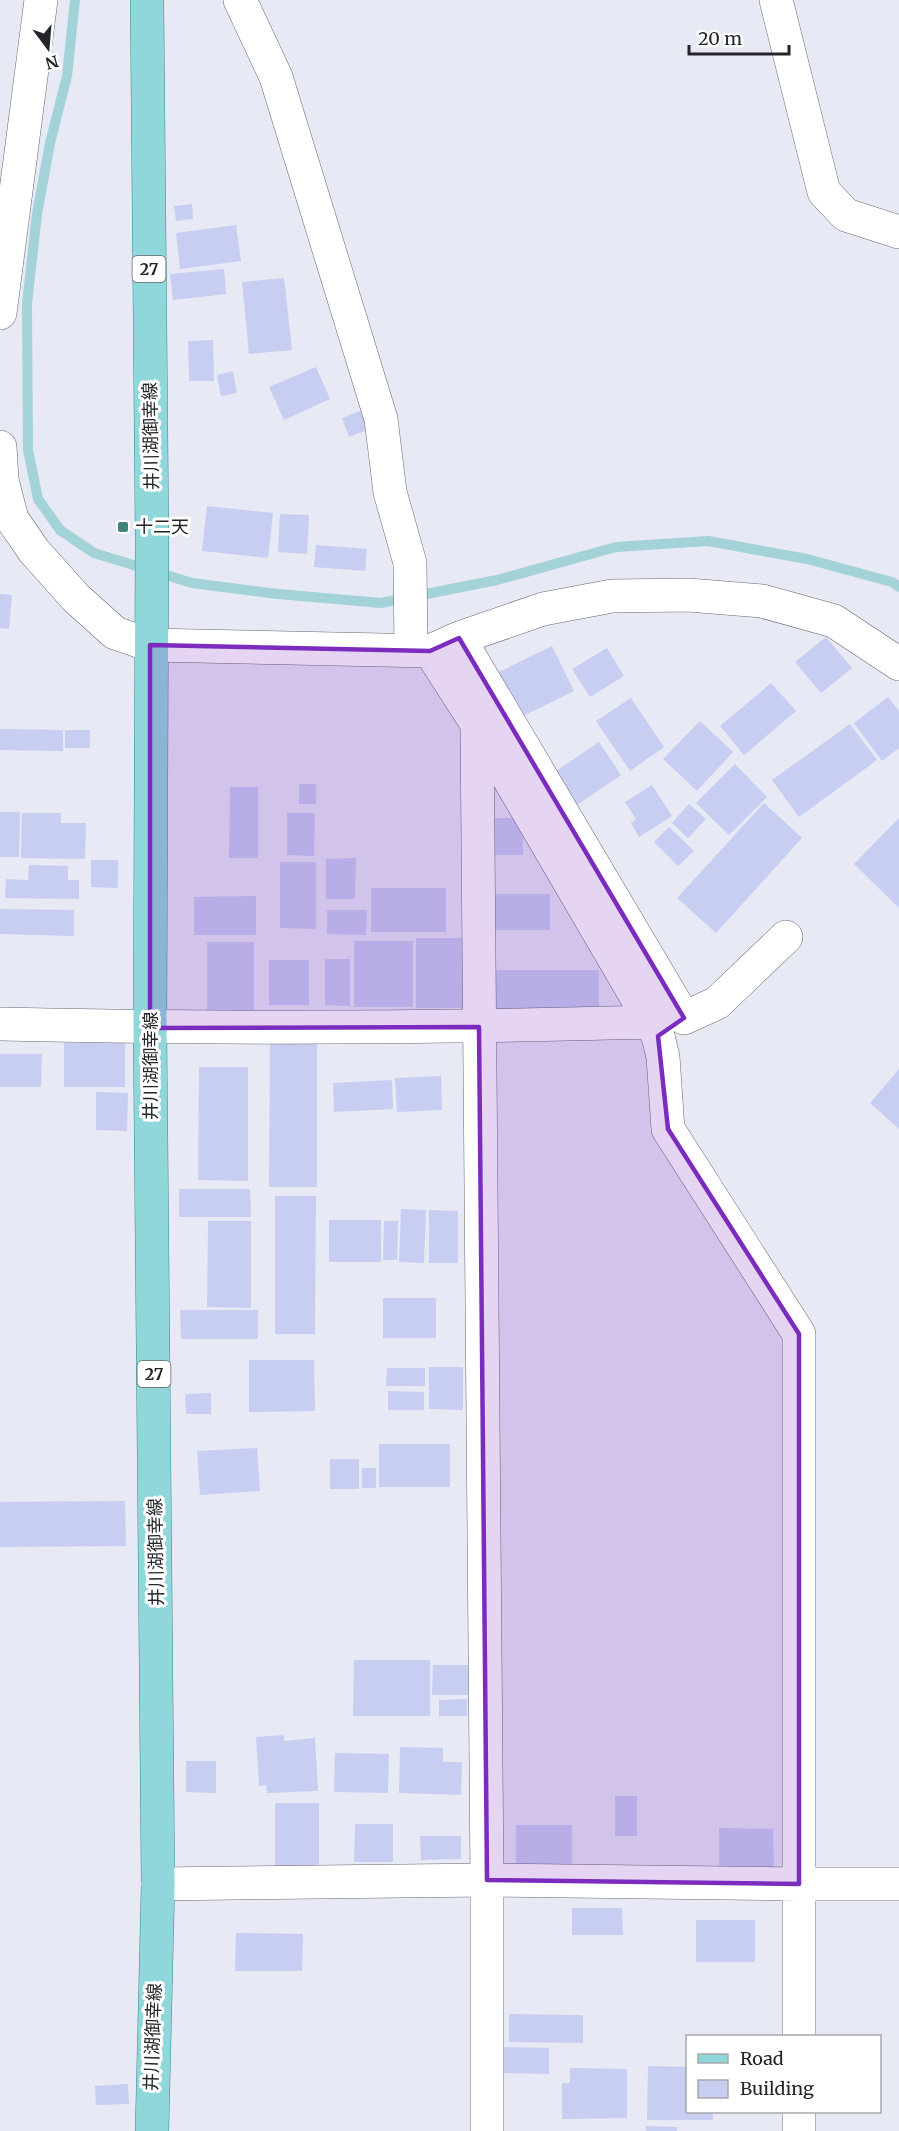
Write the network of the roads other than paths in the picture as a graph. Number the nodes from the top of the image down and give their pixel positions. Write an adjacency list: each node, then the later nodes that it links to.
1 (41, 0): 6 (street)
2 (147, 0): 8 (main road, 井川湖御幸線 / 27)
3 (240, 0): 10 (street)
4 (776, 0): 5 (street)
5 (899, 232)
6 (0, 313)
7 (0, 447): 8 (street)
8 (151, 630): 10 (street); 17 (main road, 井川湖御幸線 / 27)
9 (459, 638): 10 (street); 11 (street); 14 (street)
10 (420, 651): 12 (street)
11 (899, 664)
12 (477, 724): 16 (street); 18 (street)
13 (786, 937): 14 (street)
14 (684, 1018): 18 (street)
15 (0, 1024): 17 (street)
16 (479, 1027): 17 (street); 18 (street); 19 (street)
17 (150, 1028): 20 (main road, 井川湖御幸線 / 27)
18 (654, 1029): 21 (street)
19 (487, 1880): 20 (street); 21 (street); 26 (street)
20 (158, 1884): 25 (main road, 井川湖御幸線 / 27)
21 (799, 1884): 22 (street); 23 (street)
22 (899, 1884)
23 (799, 2035)
24 (799, 2113): 27 (street)
25 (152, 2131)
26 (487, 2131)
27 (799, 2131)

